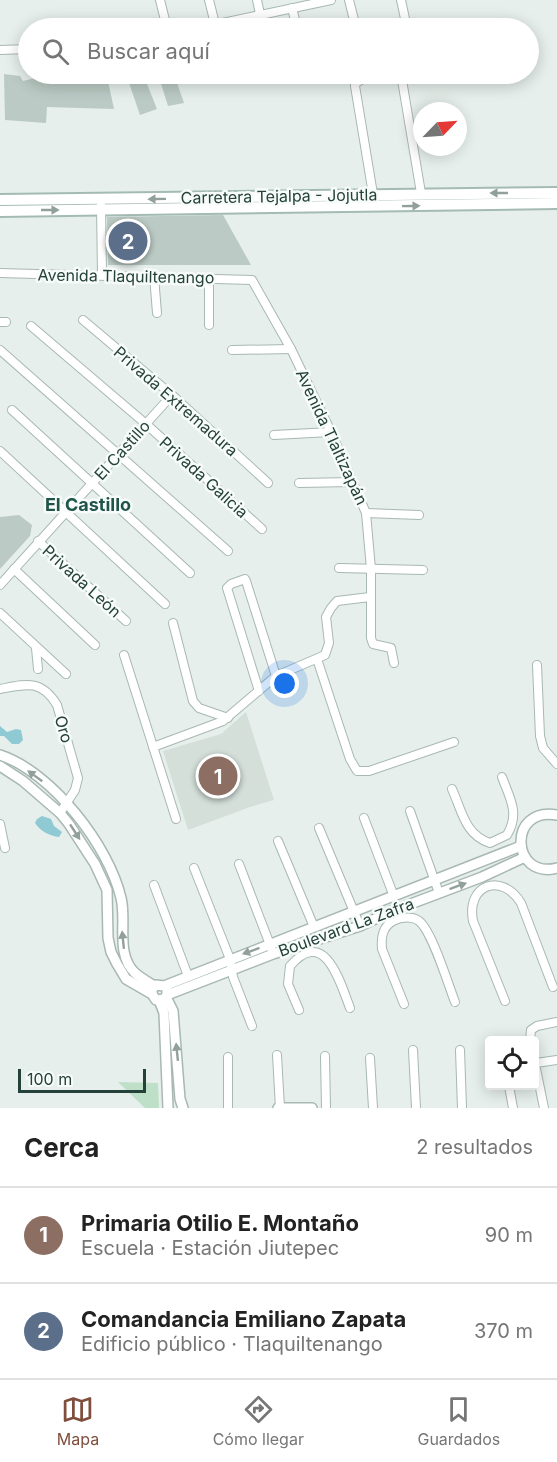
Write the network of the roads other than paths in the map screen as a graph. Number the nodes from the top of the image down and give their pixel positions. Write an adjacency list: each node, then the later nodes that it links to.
1 (160, 0): 9 (street)
2 (209, 0): 10 (street)
3 (257, 0): 8 (street)
4 (331, 0): 7 (street)
5 (349, 0): 13 (street)
6 (401, 0): 14 (street)
7 (292, 8): 8 (street); 12 (street)
8 (260, 14): 11 (street)
9 (164, 18)
10 (214, 18)
11 (242, 18)
12 (294, 18)
13 (354, 18)
14 (405, 18)
15 (18, 49): 16 (street)
16 (0, 50)
17 (355, 84): 21 (street)
18 (403, 84): 19 (street)
19 (421, 193): 20 (main road, Carretera Tejalpa - Jojutla, one-way to 19); 21 (main road, Carretera Tejalpa - Jojutla)
20 (557, 193)
21 (373, 195): 24 (main road, Carretera Tejalpa - Jojutla, one-way to 24)
22 (0, 200): 24 (main road, Carretera Tejalpa - Jojutla)
23 (557, 204): 24 (main road, Carretera Tejalpa - Jojutla, one-way to 23)
24 (101, 205): 25 (main road, Carretera Tejalpa - Jojutla, one-way to 24); 27 (street)
25 (0, 211)
26 (0, 273): 27 (street, Avenida Tlaquiltenango)
27 (102, 275): 28 (street, Avenida Tlaquiltenango)
28 (154, 276): 29 (street, Avenida Tlaquiltenango); 31 (street)
29 (208, 278): 30 (street, Avenida Tlaquiltenango); 33 (street)
30 (252, 280): 35 (street, Avenida Tlaltizapán)
31 (157, 313)
32 (83, 320): 38 (street, Privada Extremadura)
33 (209, 325)
34 (31, 326): 40 (street, Privada Galicia)
35 (291, 349): 37 (street); 41 (street, Avenida Tlaltizapán)
36 (0, 350): 44 (street)
37 (232, 350)
38 (172, 395): 40 (street, El Castillo); 47 (street, Privada Extremadura)
39 (12, 410): 46 (street)
40 (146, 424): 44 (street, El Castillo); 52 (street, Privada Galicia)
41 (331, 432): 42 (street); 45 (street, Avenida Tlaltizapán)
42 (274, 435)
43 (0, 451): 49 (street)
44 (119, 454): 46 (street, El Castillo); 54 (street)
45 (353, 482): 48 (street); 50 (street, Avenida Tlaltizapán)
46 (92, 483): 49 (street, El Castillo); 59 (street)
47 (268, 483)
48 (298, 483)
49 (66, 511): 53 (street, El Castillo); 62 (street)
50 (366, 513): 51 (street); 57 (street, Avenida Tlaltizapán)
51 (419, 515)
52 (262, 529)
53 (38, 541): 56 (street, El Castillo); 64 (street, Privada León)
54 (228, 551)
55 (339, 568): 57 (street)
56 (14, 569): 60 (street, El Castillo); 66 (street)
57 (371, 569): 58 (street); 61 (street, Avenida Tlaltizapán)
58 (423, 570)
59 (190, 573)
60 (0, 585)
61 (370, 597): 69 (street); 70 (street, Avenida Tlaltizapán)
62 (165, 604)
63 (0, 613): 67 (street)
64 (126, 621)
65 (173, 623): 77 (street)
66 (94, 645)
67 (36, 648): 72 (street); 73 (street)
68 (124, 655): 79 (street)
69 (317, 659): 74 (street); 78 (street)
70 (394, 663)
71 (537, 665): 81 (street)
72 (38, 669)
73 (66, 674)
74 (276, 676): 76 (street); 76 (street)
75 (0, 689): 85 (street, Oro)
76 (259, 691): 77 (street)
77 (228, 718): 79 (street)
78 (454, 742)
79 (153, 747): 90 (street)
80 (0, 755): 85 (street, one-way to 80)
81 (557, 764)
82 (0, 766): 87 (street)
83 (502, 777): 94 (street)
84 (452, 789): 94 (street)
85 (67, 802): 87 (street, Oro); 119 (street, one-way to 85)
86 (410, 811): 103 (street)
87 (60, 813): 119 (street, one-way to 119)
88 (557, 815): 95 (street)
89 (364, 818): 107 (street)
90 (176, 819)
91 (0, 824): 96 (street)
92 (319, 828): 108 (street)
93 (278, 841): 111 (street)
94 (498, 841): 97 (street)
95 (521, 846): 97 (street, Boulevard La Zafra); 98 (street)
96 (5, 848)
97 (502, 853): 103 (street, Boulevard La Zafra)
98 (525, 857): 101 (street); 102 (street, Boulevard La Zafra)
99 (238, 864): 112 (street)
100 (194, 868): 115 (street)
101 (557, 868)
102 (482, 878): 105 (street); 106 (street, Boulevard La Zafra, one-way to 102)
103 (434, 879): 106 (street); 107 (street, Boulevard La Zafra)
104 (154, 885): 117 (street)
105 (487, 887): 118 (street); 120 (street)
106 (439, 893): 109 (street, Boulevard La Zafra)
107 (393, 894): 108 (street, Boulevard La Zafra)
108 (354, 912): 110 (street); 111 (street, Boulevard La Zafra)
109 (394, 915): 110 (street, Boulevard La Zafra); 121 (street); 122 (street)
110 (360, 926): 113 (street, Boulevard La Zafra)
111 (314, 927): 112 (street, Boulevard La Zafra)
112 (270, 944): 114 (street); 115 (street, Boulevard La Zafra, one-way to 115)
113 (303, 950): 114 (street, Boulevard La Zafra); 123 (street); 124 (street)
114 (273, 954): 116 (street, Boulevard La Zafra)
115 (230, 959): 116 (street); 117 (street, Boulevard La Zafra)
116 (232, 970): 119 (street, Boulevard La Zafra); 126 (street)
117 (188, 976): 119 (street, Boulevard La Zafra)
118 (553, 987)
119 (160, 993): 136 (street); 137 (street, one-way to 119)
120 (505, 1001)
121 (455, 1002)
122 (404, 1004)
123 (350, 1008)
124 (299, 1010)
125 (557, 1022): 127 (street)
126 (252, 1026)
127 (530, 1036)
128 (413, 1050): 147 (street)
129 (460, 1050): 148 (street)
130 (277, 1055): 143 (street)
131 (325, 1056): 145 (street)
132 (228, 1057): 142 (street)
133 (370, 1058): 146 (street)
134 (557, 1060): 135 (street)
135 (539, 1061)
136 (166, 1080): 137 (street); 140 (street)
137 (179, 1080): 141 (street)
138 (539, 1082): 150 (street)
139 (510, 1090): 149 (street)
140 (168, 1108)
141 (183, 1108)
142 (228, 1108)
143 (279, 1108): 144 (street)
144 (312, 1108)
145 (326, 1108)
146 (373, 1108)
147 (416, 1108)
148 (462, 1108)
149 (513, 1108)
150 (544, 1108)

